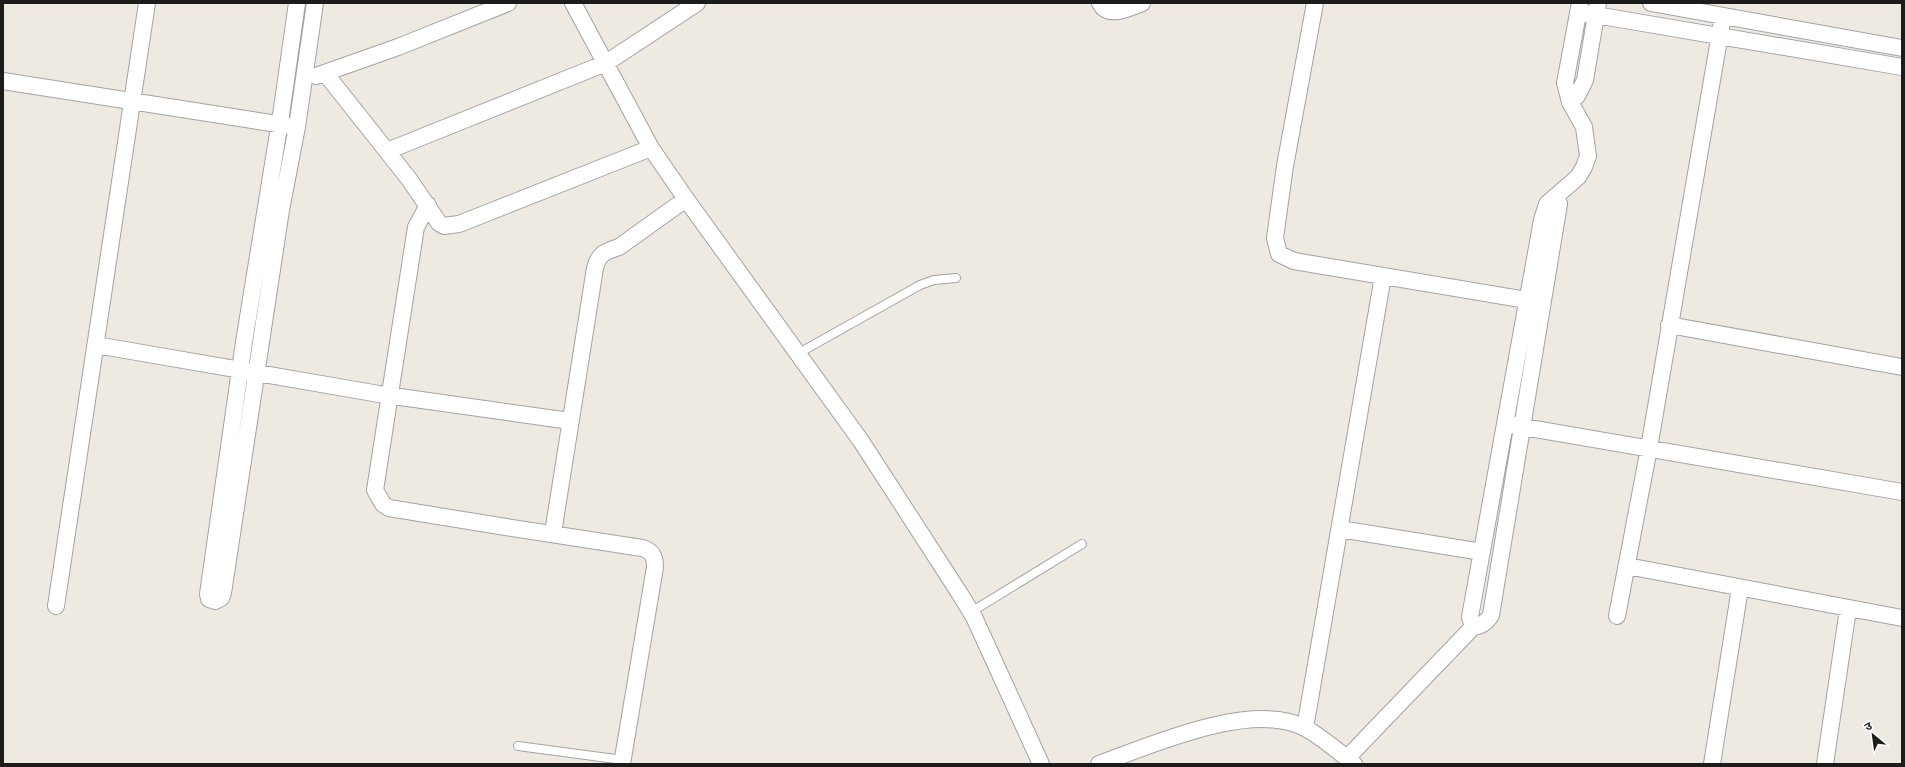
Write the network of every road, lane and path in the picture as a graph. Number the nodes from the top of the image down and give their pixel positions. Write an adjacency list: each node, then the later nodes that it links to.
1 (147, 3): 21 (street)
2 (297, 3): 23 (street)
3 (315, 3): 20 (street)
4 (508, 3): 18 (street)
5 (572, 3): 16 (street)
6 (1100, 3): 7 (street)
7 (1142, 3)
8 (1315, 3): 30 (street)
9 (1651, 3): 13 (street)
10 (688, 6): 16 (street)
11 (1579, 7): 12 (street); 22 (street)
12 (1597, 9): 14 (street); 22 (street)
13 (1723, 16): 14 (street); 15 (street)
14 (1720, 35): 17 (street); 33 (street)
15 (1902, 48)
16 (606, 63): 25 (street); 26 (street)
17 (1902, 67)
18 (325, 73): 20 (street); 26 (street)
19 (3, 81): 21 (street)
20 (303, 81): 24 (street)
21 (133, 100): 23 (street); 34 (street)
22 (1570, 102): 27 (street)
23 (279, 124): 24 (street); 37 (street)
24 (297, 127): 38 (street)
25 (651, 148): 28 (street); 29 (street)
26 (387, 151): 29 (street)
27 (1556, 196): 32 (street); 42 (street)
28 (686, 199): 35 (street); 40 (street)
29 (428, 205): 39 (street)
30 (1383, 276): 32 (street); 45 (street)
31 (956, 278): 35 (lane)
32 (1527, 300): 41 (street)
33 (1670, 325): 36 (street); 43 (street)
34 (96, 346): 37 (street); 51 (street)
35 (799, 353): 53 (street)
36 (1902, 367)
37 (240, 370): 38 (street); 38 (street)
38 (258, 373): 39 (street)
39 (390, 395): 40 (street); 46 (street)
40 (570, 421): 46 (street)
41 (1505, 424): 42 (street); 48 (street)
42 (1522, 427): 43 (street); 56 (street)
43 (1649, 448): 44 (street); 49 (street)
44 (1902, 492)
45 (1340, 528): 48 (street); 57 (street)
46 (553, 533): 60 (street)
47 (1082, 544): 53 (lane)
48 (1482, 552): 56 (street)
49 (1627, 566): 50 (street); 54 (street)
50 (1740, 588): 52 (street); 63 (street)
51 (56, 606)
52 (1848, 609): 55 (street); 64 (street)
53 (971, 612): 61 (street)
54 (1617, 616)
55 (1902, 618)
56 (1473, 627): 59 (street)
57 (1306, 728): 59 (street); 62 (street)
58 (518, 746): 60 (lane)
59 (1351, 761)
60 (623, 762)
61 (1041, 764)
62 (1099, 764)
63 (1712, 764)
64 (1825, 764)

